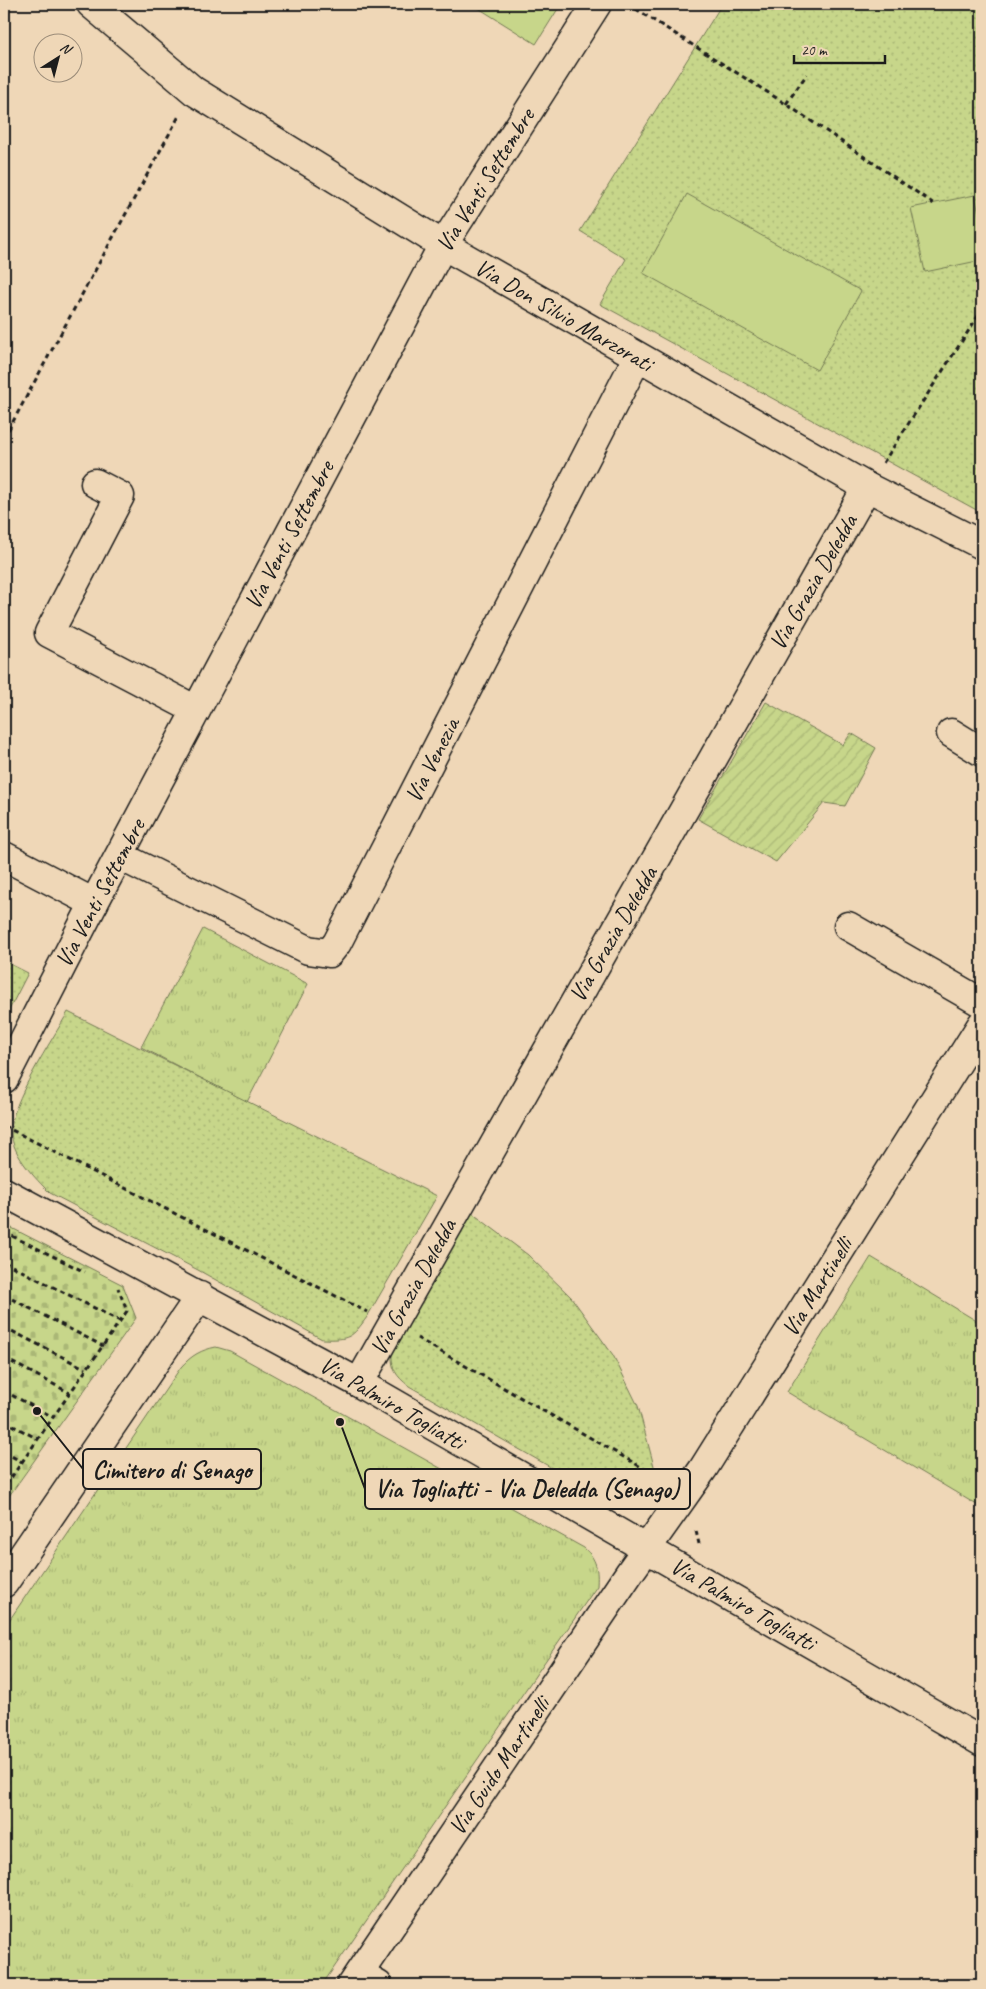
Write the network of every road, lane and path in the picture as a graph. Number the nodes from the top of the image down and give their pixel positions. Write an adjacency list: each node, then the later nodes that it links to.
1 (91, 4): 5 (street, Via Don Silvio Marzorati)
2 (597, 4): 8 (street, Via Venti Settembre)
3 (628, 4): 6 (path)
4 (807, 74): 6 (path)
5 (194, 91): 8 (street, Via Don Silvio Marzorati); 11 (path)
6 (786, 104): 7 (path)
7 (934, 204)
8 (443, 245): 10 (street, Via Don Silvio Marzorati); 15 (street, Via Venti Settembre)
9 (982, 310): 13 (path)
10 (637, 358): 13 (street, Via Don Silvio Marzorati); 19 (street, Via Venezia)
11 (4, 438)
12 (95, 483): 15 (street)
13 (867, 487): 14 (street, Via Don Silvio Marzorati); 34 (street, Via Grazia Deledda)
14 (982, 545)
15 (196, 710): 19 (street, Via Venti Settembre)
16 (951, 733): 17 (street)
17 (982, 752)
18 (4, 856): 20 (street)
19 (120, 856): 20 (street, Via Venti Settembre)
20 (94, 903): 24 (street, Via Venti Settembre)
21 (848, 926): 22 (street)
22 (982, 1003)
23 (982, 1024): 48 (street, Via Martinelli)
24 (4, 1079)
25 (4, 1126): 34 (path)
26 (4, 1192): 32 (street, Via Palmiro Togliatti)
27 (4, 1232): 29 (path)
28 (4, 1262): 33 (path)
29 (92, 1275)
30 (110, 1284): 33 (path)
31 (4, 1294): 36 (path)
32 (200, 1296): 39 (street, Via Palmiro Togliatti); 51 (street)
33 (120, 1321): 36 (path)
34 (391, 1324): 39 (street, Via Grazia Deledda); 48 (path)
35 (4, 1327): 38 (path)
36 (103, 1346): 38 (path)
37 (4, 1358): 41 (path)
38 (86, 1369): 41 (path)
39 (358, 1383): 50 (street, Via Palmiro Togliatti)
40 (4, 1391): 42 (path)
41 (70, 1393): 42 (path)
42 (53, 1417): 44 (path)
43 (4, 1421): 44 (path)
44 (38, 1439): 46 (path)
45 (4, 1452): 46 (path)
46 (22, 1462): 47 (path)
47 (4, 1485)
48 (682, 1500): 49 (path); 50 (street, Via Martinelli)
49 (700, 1546)
50 (647, 1548): 52 (street, Via Palmiro Togliatti); 53 (street, Via Guido Martinelli)
51 (4, 1583)
52 (982, 1742)
53 (363, 1982)

